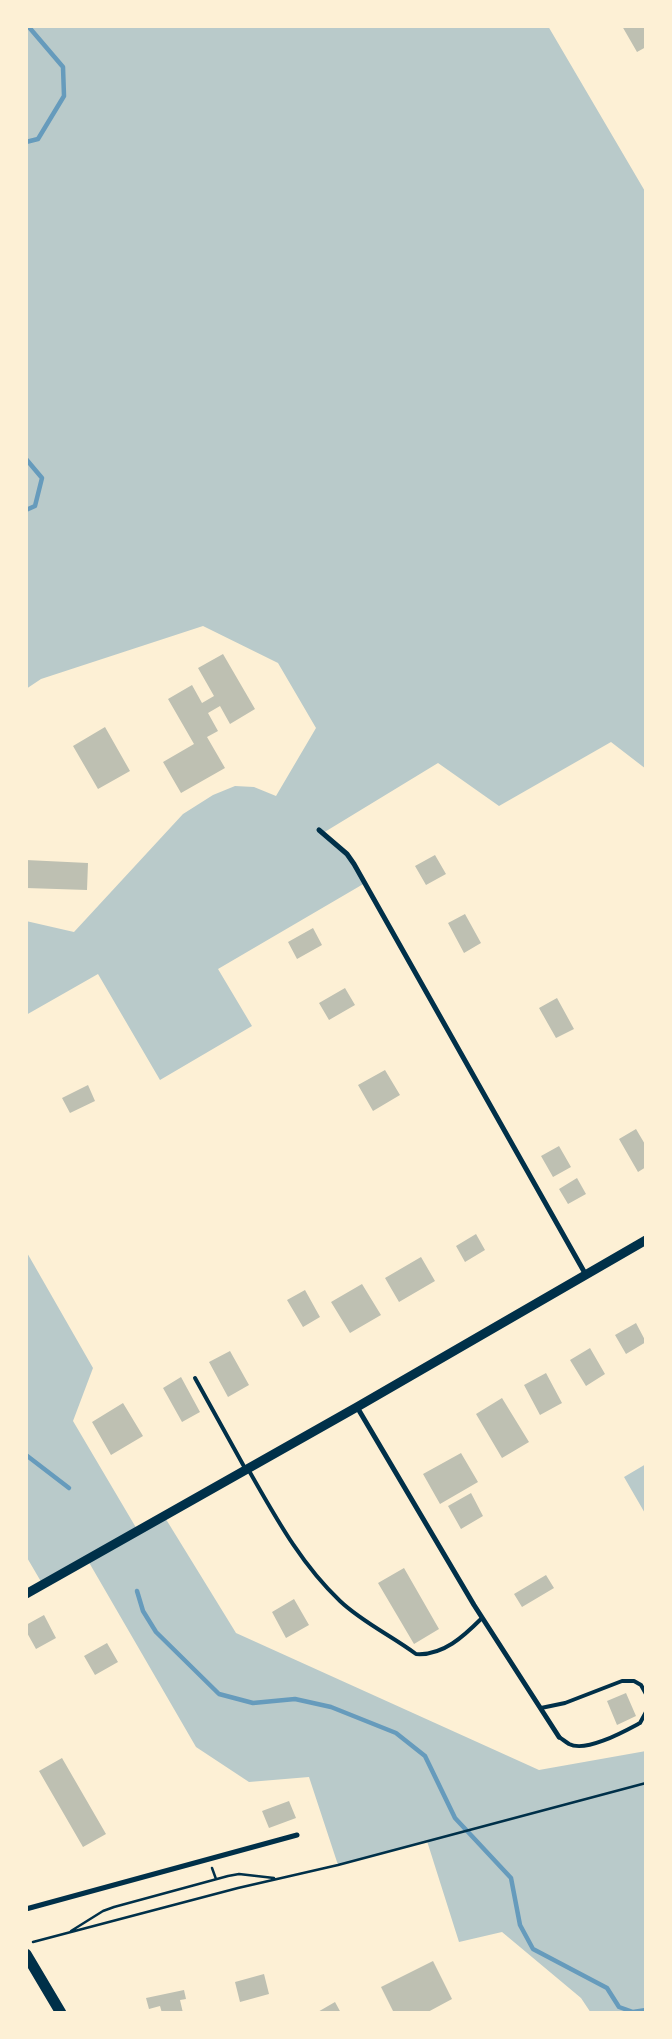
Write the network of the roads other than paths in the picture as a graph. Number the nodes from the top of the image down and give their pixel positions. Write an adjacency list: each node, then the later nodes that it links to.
1 (319, 830): 3 (street)
2 (646, 1240): 3 (street)
3 (586, 1276): 5 (street)
4 (195, 1378): 6 (lane)
5 (357, 1407): 6 (street); 8 (street)
6 (247, 1469): 7 (street); 8 (lane)
7 (26, 1594)
8 (482, 1618): 10 (street)
9 (646, 1694): 10 (lane)
10 (541, 1708): 12 (street)
11 (646, 1712): 12 (lane)
12 (560, 1736)
13 (297, 1835): 14 (street)
14 (26, 1909)
15 (26, 1954): 16 (main road)
16 (61, 2013)

